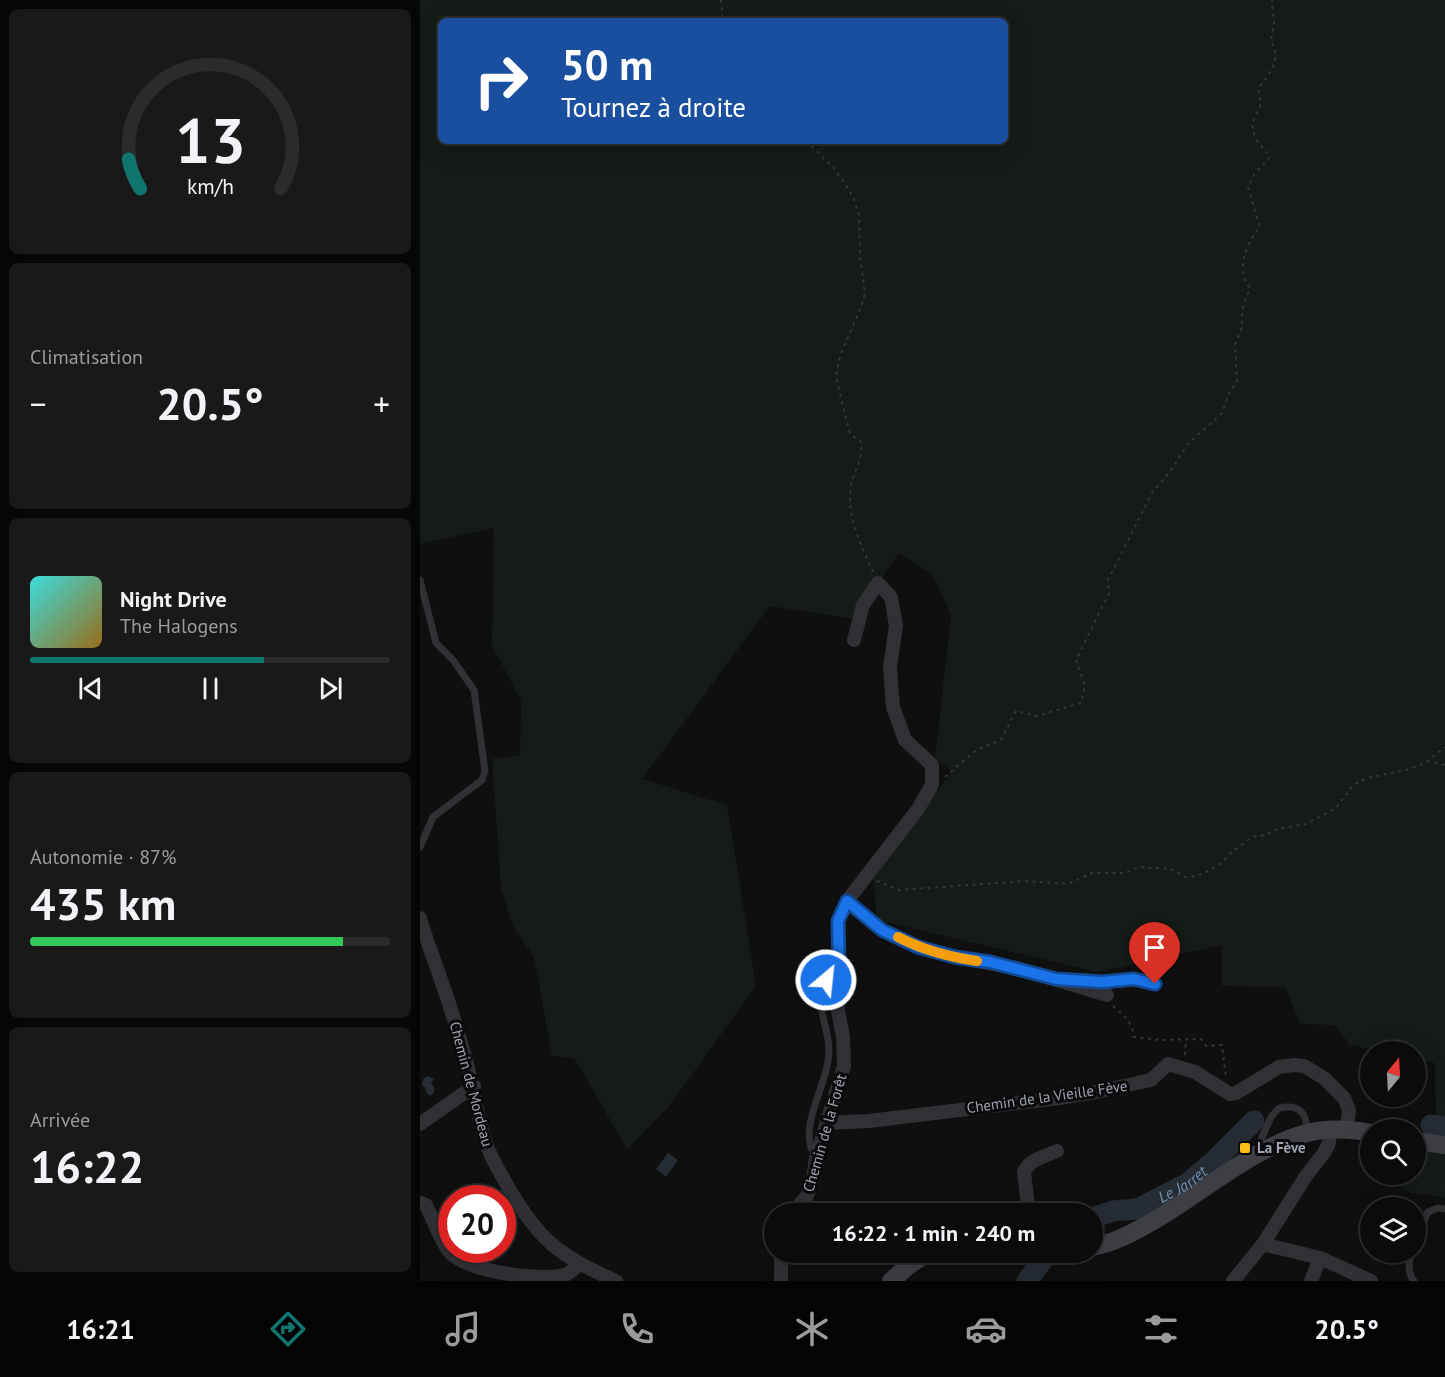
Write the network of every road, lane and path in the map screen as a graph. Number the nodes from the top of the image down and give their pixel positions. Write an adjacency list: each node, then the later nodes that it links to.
1 (721, 0): 3 (path)
2 (1272, 0): 11 (path)
3 (723, 18)
4 (809, 144): 6 (path)
5 (420, 580): 12 (lane)
6 (878, 583): 7 (street); 11 (street)
7 (854, 640)
8 (1445, 747): 9 (path)
9 (1426, 761): 10 (path); 13 (path)
10 (1445, 765)
11 (932, 785): 13 (street, Chemin de la Forêt)
12 (420, 847)
13 (866, 875): 14 (street, Chemin de la Forêt)
14 (847, 901): 17 (street, Chemin de la Forêt); 18 (street)
15 (420, 918): 16 (street, Chemin de Mordeau)
16 (423, 943): 25 (street, Chemin de Mordeau)
17 (839, 968): 26 (street, Chemin de la Forêt); 34 (lane)
18 (1056, 979): 19 (street); 20 (street)
19 (1155, 984)
20 (1092, 990): 21 (street); 22 (path)
21 (1107, 995)
22 (1186, 1040): 23 (path); 24 (path)
23 (1184, 1067): 26 (street, Chemin de la Vieille Fève); 28 (street)
24 (1226, 1081)
25 (474, 1086): 27 (street); 47 (street, Chemin de Mordeau)
26 (827, 1123): 34 (street, Chemin de la Forêt)
27 (420, 1125)
28 (1338, 1130): 29 (main road); 30 (main road); 42 (street)
29 (1360, 1132)
30 (1308, 1133): 35 (main road); 35 (lane)
31 (1426, 1142): 32 (main road)
32 (1445, 1145)
33 (1057, 1151): 38 (street)
34 (816, 1158): 37 (street, Chemin de la Forêt)
35 (1252, 1158): 41 (main road)
36 (420, 1203): 47 (street)
37 (801, 1203)
38 (1028, 1203)
39 (1445, 1209): 40 (lane)
40 (1426, 1216)
41 (1103, 1244)
42 (1263, 1244): 43 (street); 52 (street)
43 (1320, 1258): 48 (street); 53 (street)
44 (781, 1263): 50 (street)
45 (912, 1263): 51 (main road)
46 (1408, 1263): 54 (lane)
47 (579, 1264): 49 (street, Chemin de Mordeau)
48 (1366, 1280)
49 (616, 1281)
50 (781, 1281)
51 (891, 1281)
52 (1233, 1281)
53 (1311, 1281)
54 (1414, 1281)

